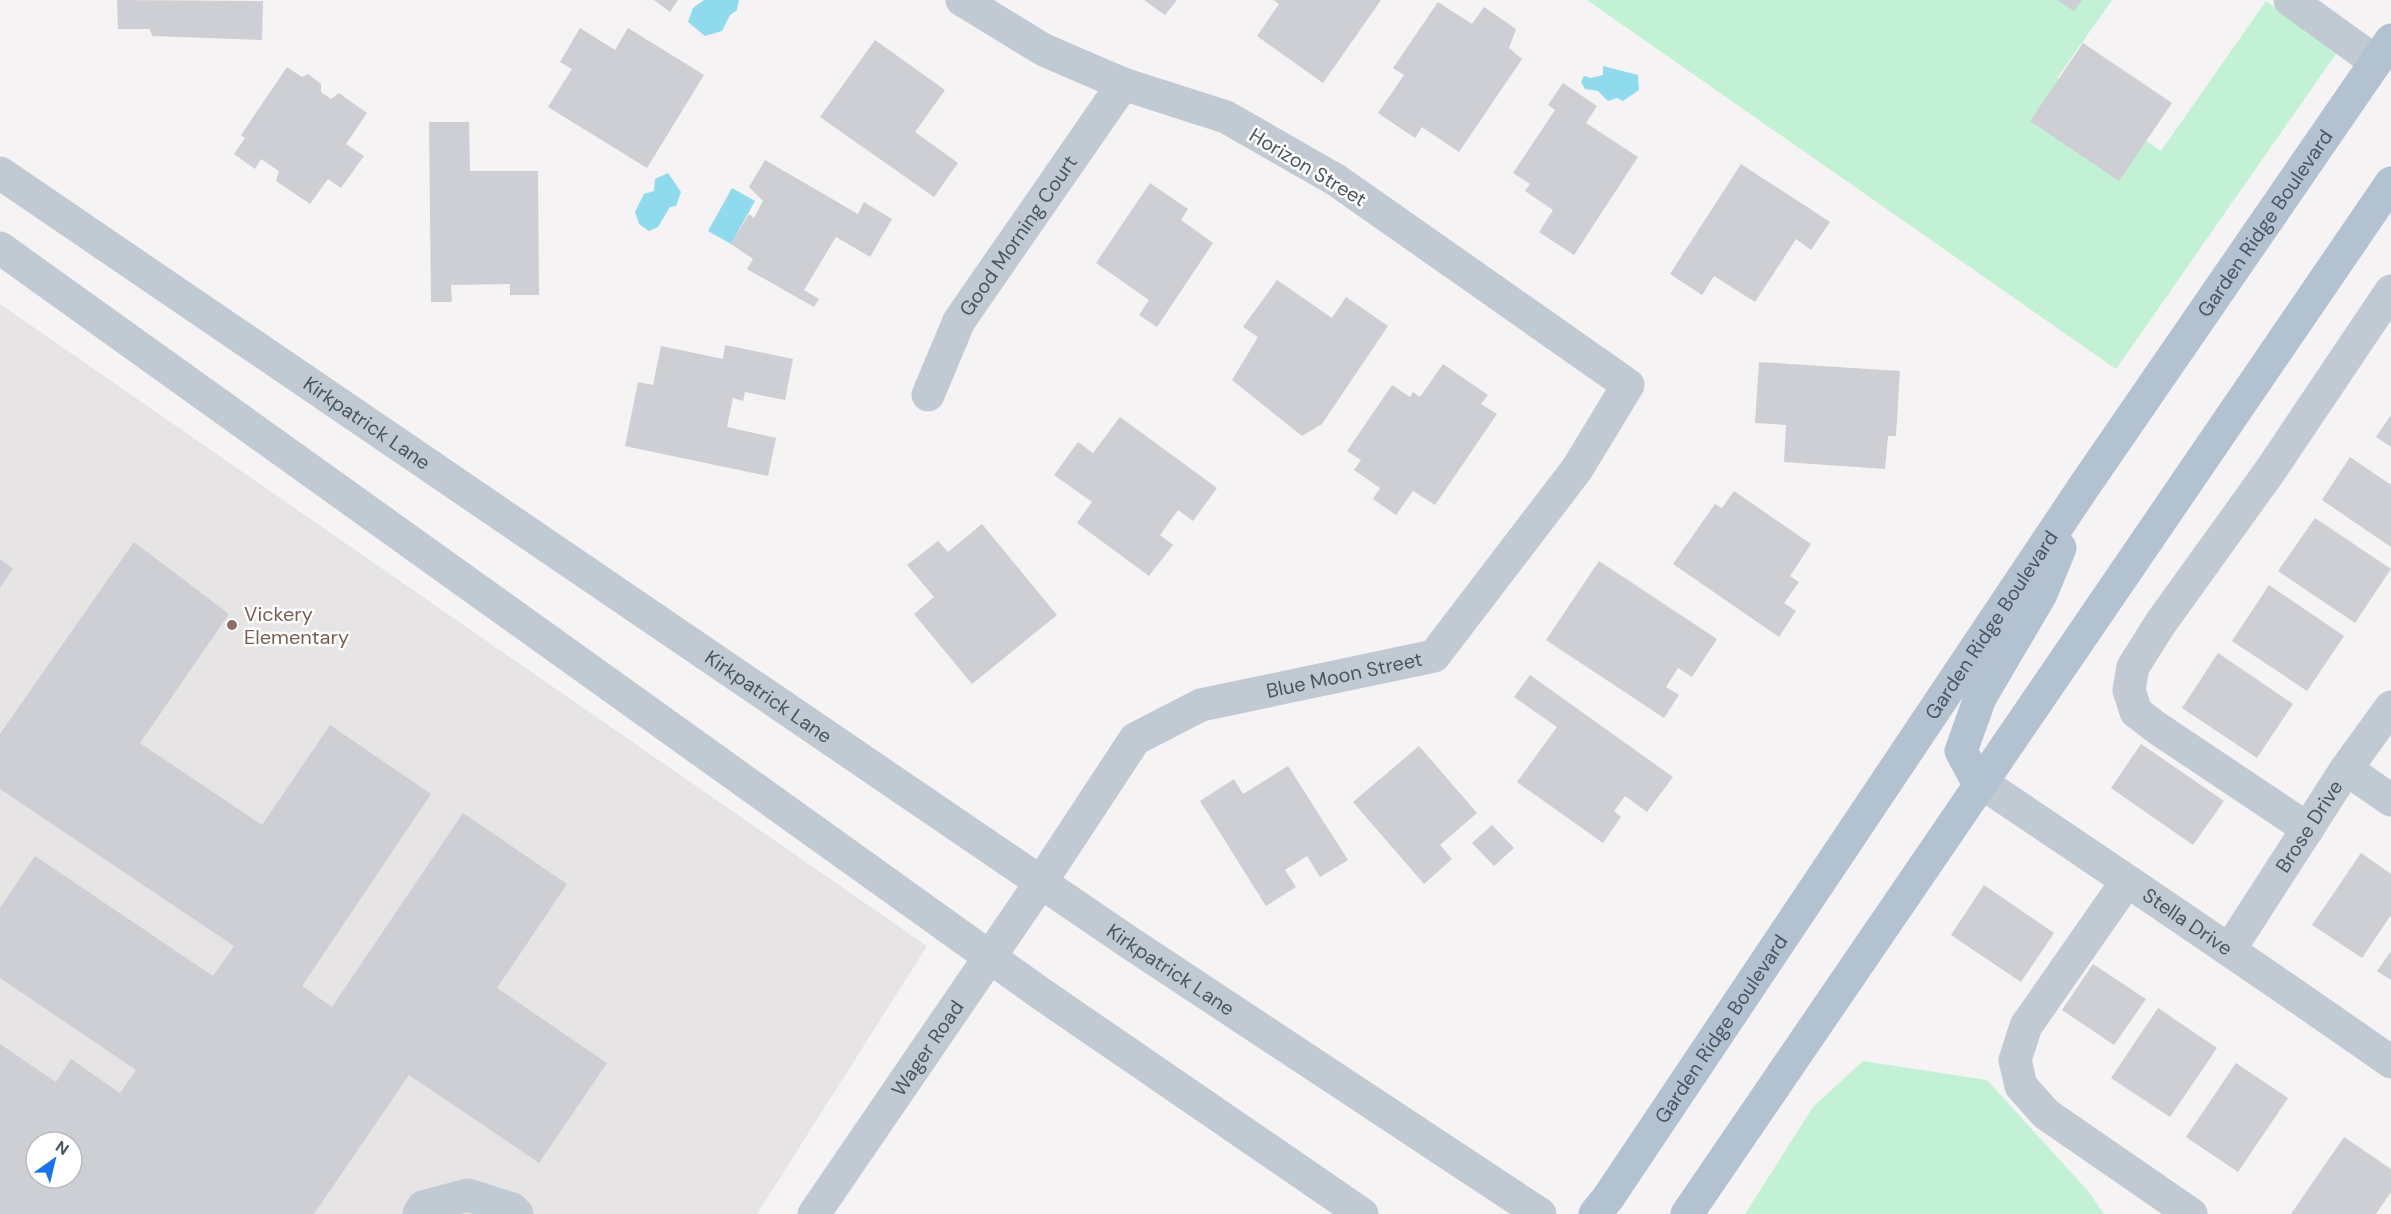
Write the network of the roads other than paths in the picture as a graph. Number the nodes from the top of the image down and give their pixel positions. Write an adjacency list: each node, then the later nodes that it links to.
1 (962, 0): 4 (street, Horizon Street)
2 (2290, 0): 3 (street)
3 (2383, 51): 11 (main road, Garden Ridge Boulevard)
4 (1123, 84): 9 (street, Horizon Street); 10 (street, Good Morning Court)
5 (0, 173): 18 (street, Kirkpatrick Lane)
6 (2391, 183): 14 (main road)
7 (0, 248): 20 (street)
8 (2391, 291): 16 (street)
9 (1628, 385): 18 (street, Blue Moon Street)
10 (928, 395)
11 (2085, 485): 14 (main road); 27 (main road, Garden Ridge Boulevard)
12 (2391, 707): 13 (street, Brose Drive)
13 (2346, 769): 15 (street); 16 (street, Brose Drive)
14 (1982, 783): 17 (street, Stella Drive); 28 (main road)
15 (2391, 800)
16 (2308, 829): 19 (street, Brose Drive)
17 (2127, 881): 19 (street, Stella Drive); 29 (street)
18 (1041, 882): 20 (street, Wager Road); 26 (street, Kirkpatrick Lane)
19 (2230, 949): 21 (street, Stella Drive)
20 (989, 956): 24 (street, Wager Road); 25 (street)
21 (2391, 1062)
22 (418, 1214): 23 (street)
23 (517, 1214)
24 (814, 1214)
25 (1362, 1214)
26 (1540, 1214)
27 (1595, 1214)
28 (1687, 1214)
29 (2191, 1214)

